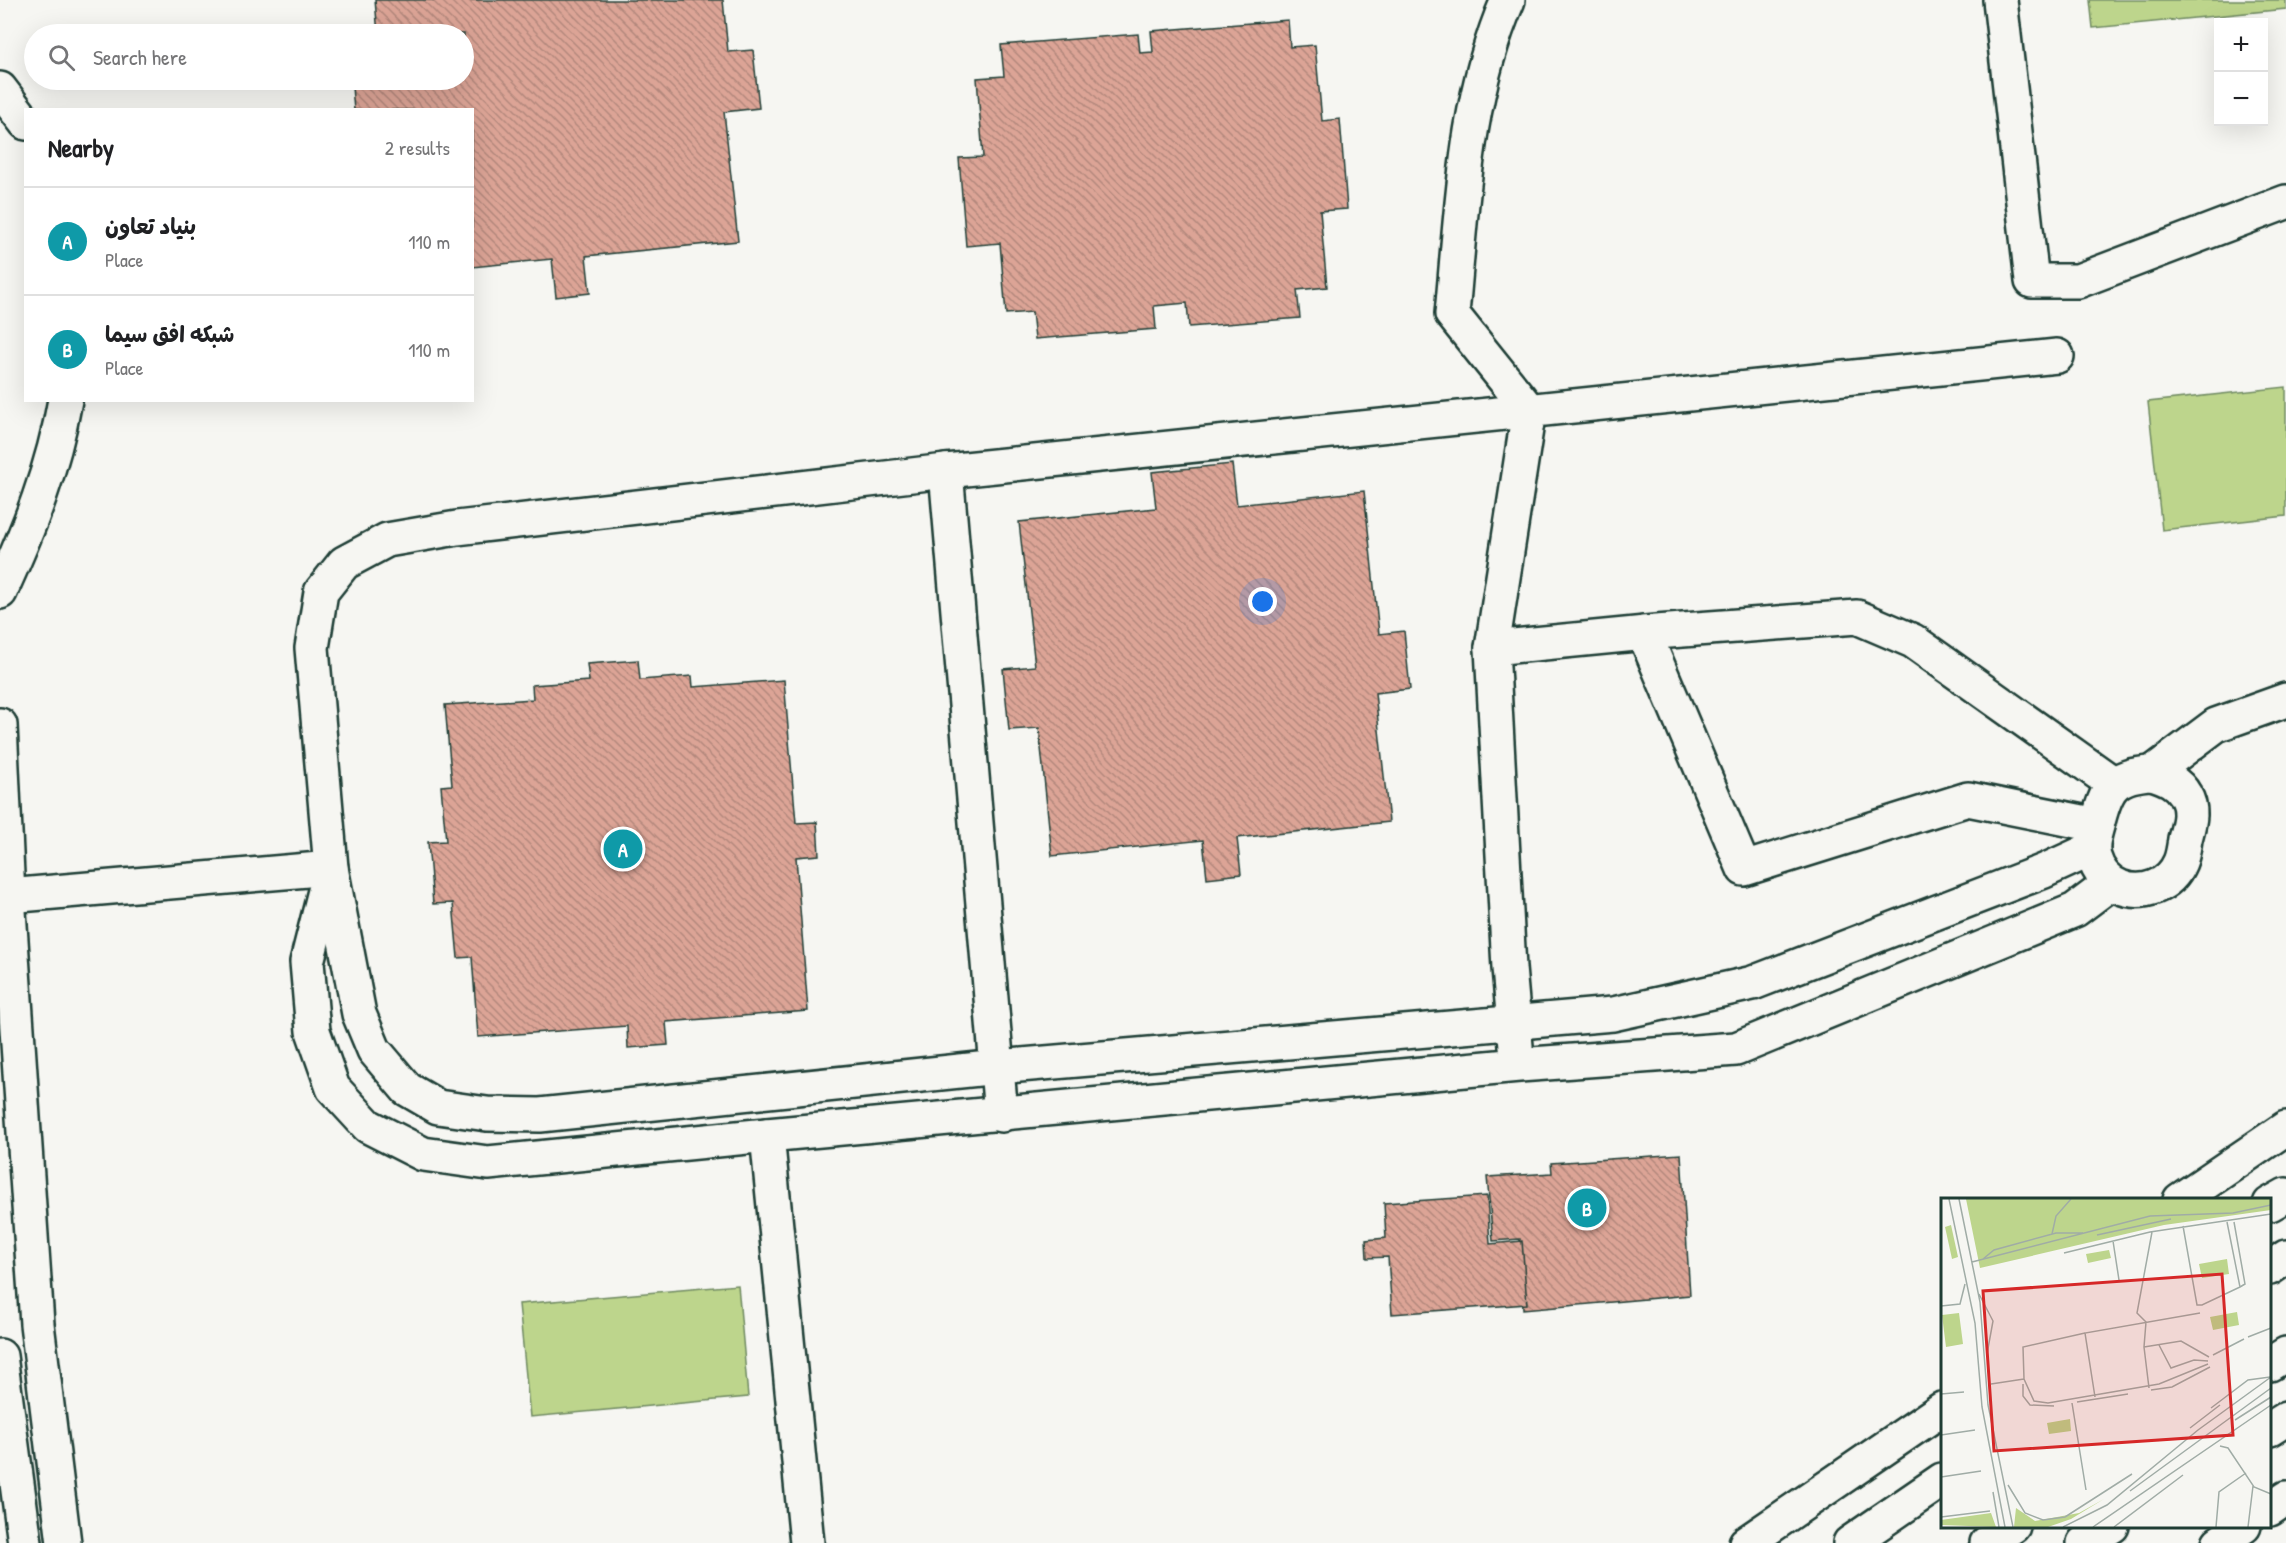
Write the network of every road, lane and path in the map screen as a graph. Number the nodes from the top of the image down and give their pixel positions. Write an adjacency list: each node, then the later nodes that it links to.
1 (1509, 0): 8 (main road)
2 (2000, 0): 5 (main road)
3 (0, 89): 4 (main road)
4 (24, 120)
5 (2286, 202)
6 (2057, 356): 8 (main road)
7 (65, 402): 10 (main road)
8 (1529, 410): 9 (main road); 12 (main road)
9 (946, 471): 18 (main road); 23 (main road)
10 (0, 592)
11 (1644, 633): 12 (main road); 16 (main road); 17 (main road)
12 (1492, 648): 21 (main road)
13 (2286, 700): 15 (main road)
14 (0, 725): 20 (main road)
15 (2152, 772): 16 (main road); 19 (main road)
16 (2114, 784): 17 (main road)
17 (2094, 837): 19 (main road); 21 (main road)
18 (331, 868): 20 (main road); 23 (main road); 26 (main road)
19 (2112, 883): 22 (main road)
20 (8, 896): 45 (main road)
21 (1514, 1023): 22 (main road); 23 (main road)
22 (1519, 1065): 24 (main road)
23 (998, 1067): 24 (main road)
24 (1002, 1115): 26 (main road)
25 (2286, 1128): 28 (main road)
26 (767, 1135): 46 (main road)
27 (2286, 1195): 29 (main road)
28 (2183, 1198)
29 (2271, 1203)
30 (2286, 1257): 31 (main road)
31 (2271, 1267)
32 (2286, 1354): 34 (main road)
33 (0, 1356): 44 (main road)
34 (2271, 1363)
35 (1941, 1410): 47 (main road)
36 (2286, 1419): 37 (main road)
37 (2271, 1428)
38 (1941, 1481): 48 (main road)
39 (2286, 1498): 40 (main road)
40 (2271, 1508)
41 (2011, 1528): 49 (main road)
42 (2110, 1528): 50 (main road)
43 (2242, 1528): 51 (main road)
44 (25, 1543)
45 (64, 1543)
46 (807, 1543)
47 (1746, 1543)
48 (1850, 1543)
49 (1987, 1543)
50 (2084, 1543)
51 (2219, 1543)

